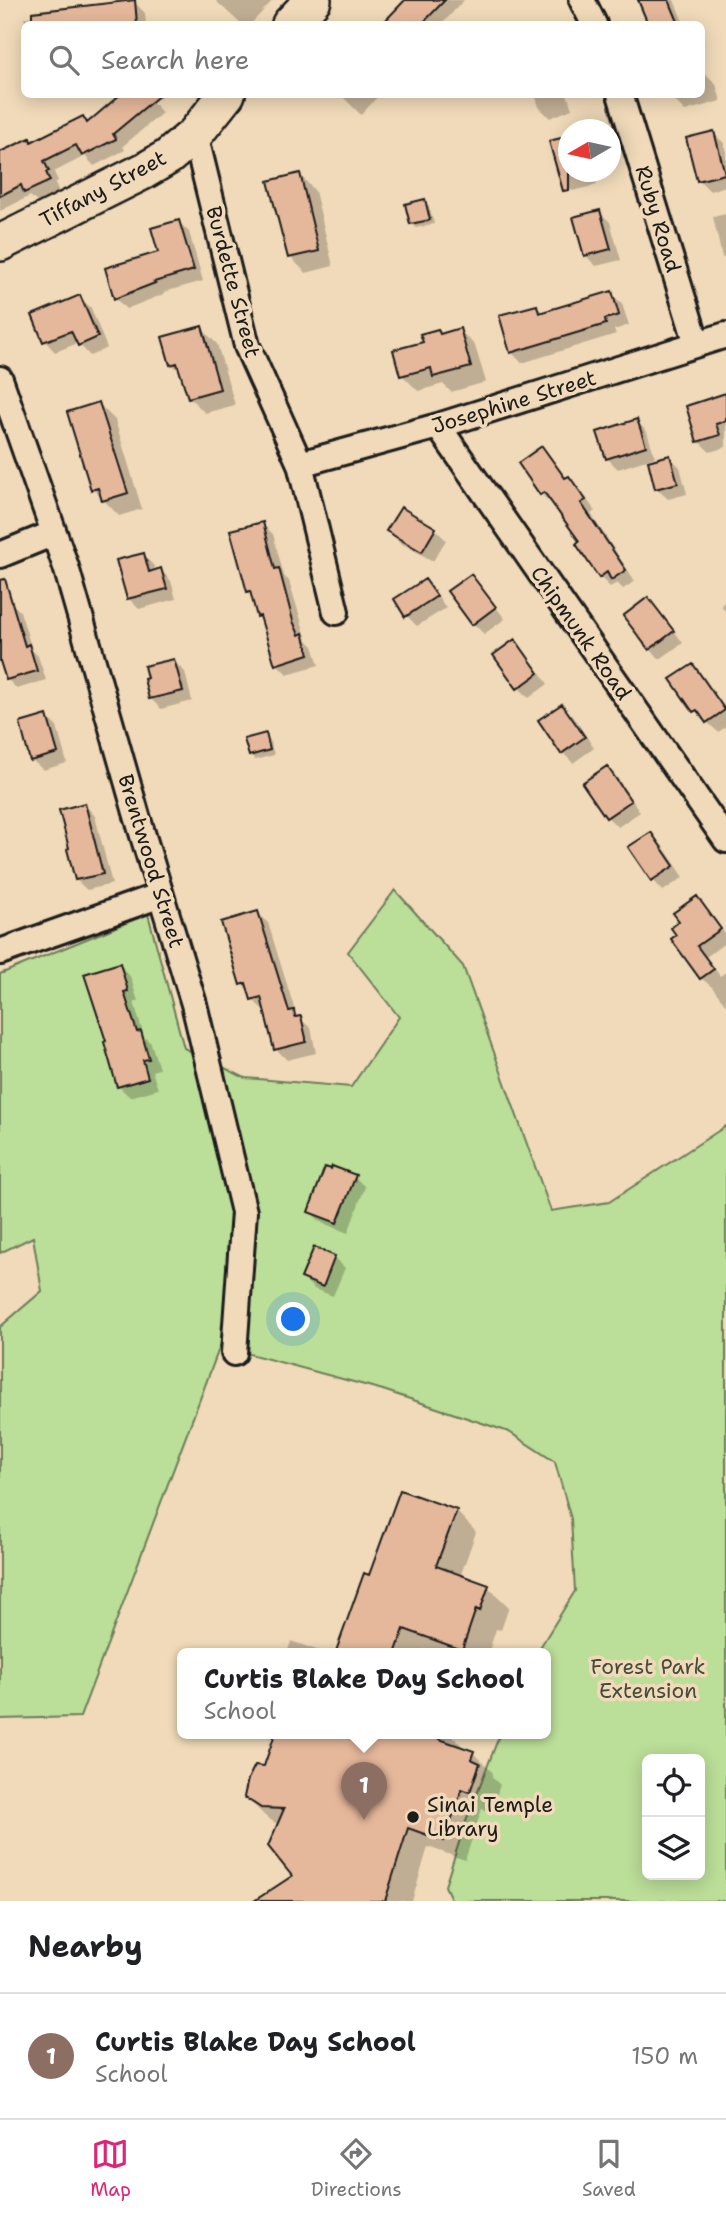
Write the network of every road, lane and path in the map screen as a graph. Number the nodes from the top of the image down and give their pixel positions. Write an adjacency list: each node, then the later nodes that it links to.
1 (313, 0): 3 (main road)
2 (582, 0): 4 (street)
3 (293, 21)
4 (592, 21)
5 (224, 98): 7 (main road, Tiffany Street)
6 (621, 98): 10 (street, Ruby Road)
7 (194, 134): 8 (main road, Tiffany Street); 13 (street, Burdette Street)
8 (0, 243)
9 (726, 335): 10 (street, Josephine Street)
10 (697, 344): 12 (street, Josephine Street)
11 (0, 379): 14 (street, Brentwood Street)
12 (438, 426): 13 (street, Josephine Street); 17 (street, Chipmunk Road)
13 (300, 464): 16 (street, Burdette Street)
14 (54, 533): 15 (street); 18 (street, Brentwood Street)
15 (0, 555)
16 (336, 612)
17 (726, 840)
18 (161, 895): 19 (street); 20 (street, Brentwood Street)
19 (0, 953)
20 (234, 1353)

